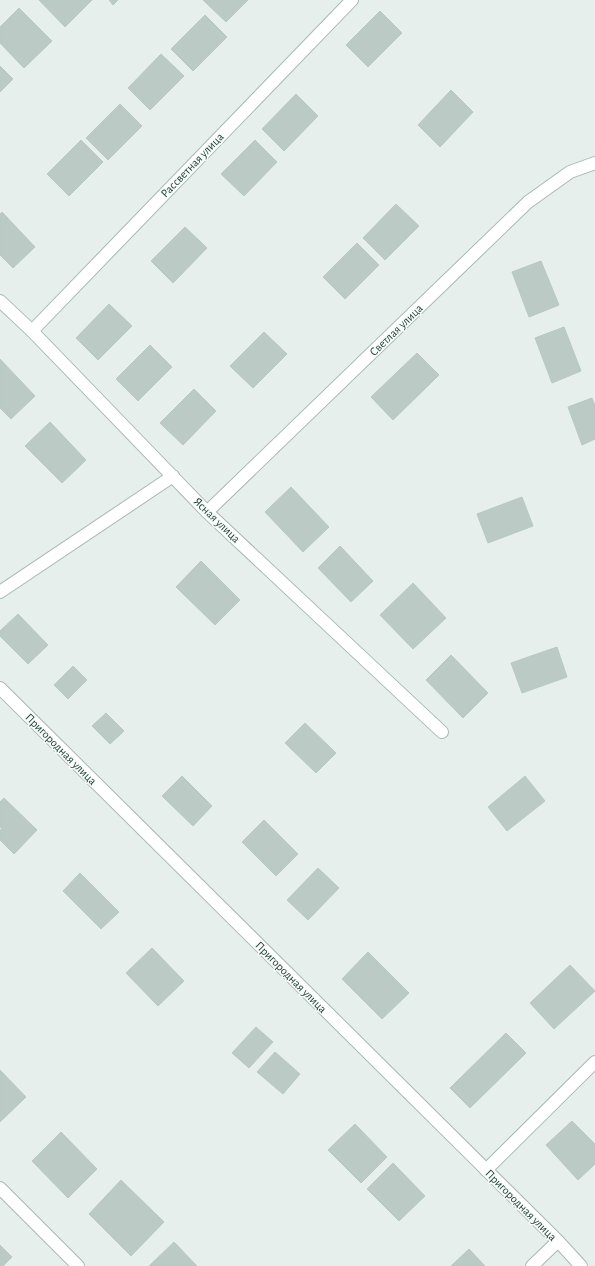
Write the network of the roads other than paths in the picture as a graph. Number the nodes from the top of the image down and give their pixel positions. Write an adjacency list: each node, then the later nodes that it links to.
1 (352, 0): 4 (street, Рассветная улица)
2 (595, 163): 6 (street, Светлая улица)
3 (0, 301): 4 (street, Ясная улица)
4 (32, 331): 5 (street, Ясная улица)
5 (173, 476): 6 (street, Ясная улица); 7 (street)
6 (207, 512): 9 (street, Ясная улица)
7 (0, 592)
8 (0, 688): 11 (street, Пригородная улица)
9 (442, 732)
10 (595, 1062): 11 (street)
11 (486, 1170): 13 (street, Пригородная улица)
12 (0, 1188): 14 (street)
13 (558, 1241): 15 (street); 16 (street, Пригородная улица)
14 (78, 1266)
15 (532, 1266)
16 (581, 1266)

